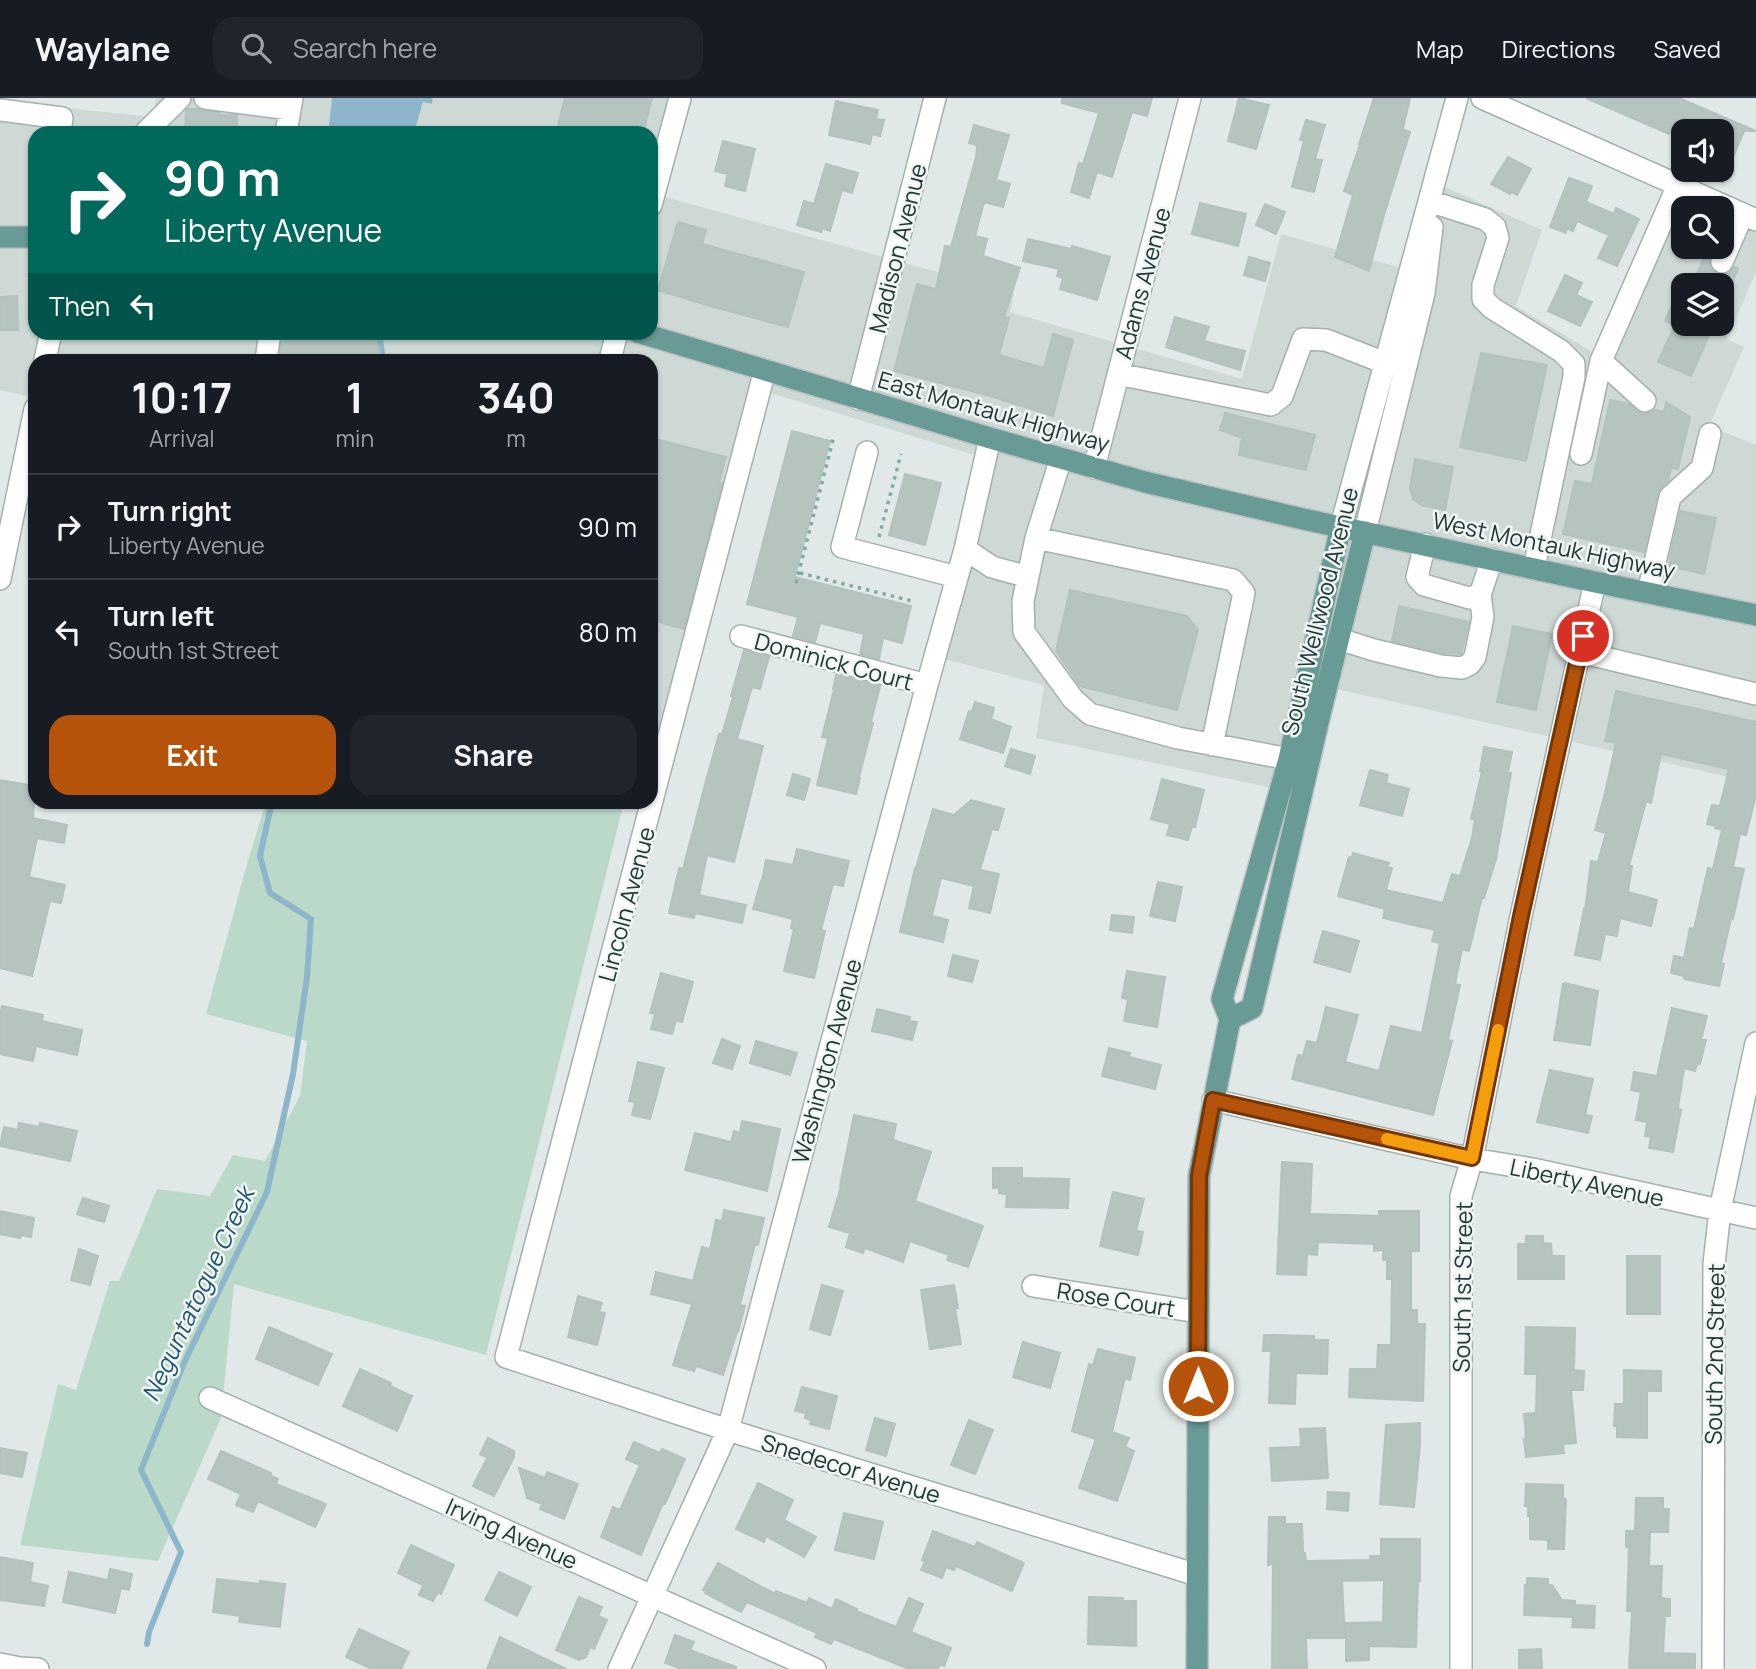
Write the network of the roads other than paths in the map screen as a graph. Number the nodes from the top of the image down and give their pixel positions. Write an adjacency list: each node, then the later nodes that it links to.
1 (180, 98): 12 (street)
2 (205, 98): 8 (street)
3 (680, 98): 14 (street)
4 (936, 98): 26 (street, Madison Avenue)
5 (1190, 98): 25 (street, Adams Avenue)
6 (1457, 98): 16 (street, South Wellwood Avenue)
7 (1482, 98): 15 (street)
8 (237, 100): 9 (street)
9 (291, 104): 13 (street)
10 (0, 110): 11 (street)
11 (61, 126)
12 (152, 126)
13 (287, 126)
14 (658, 177)
15 (1678, 185): 17 (street); 22 (street)
16 (1429, 201): 23 (street, South Wellwood Avenue); 36 (street, South Wellwood Avenue); 41 (street)
17 (1749, 217): 20 (street)
18 (0, 237): 19 (main road)
19 (28, 237)
20 (1722, 262)
21 (658, 338): 24 (main road, East Montauk Highway)
22 (1601, 361): 27 (street); 32 (street)
23 (1385, 363): 25 (street); 35 (street, South Wellwood Avenue)
24 (765, 370): 26 (main road, East Montauk Highway); 56 (street, Lincoln Avenue)
25 (1118, 374): 34 (street, Adams Avenue)
26 (858, 399): 29 (main road, East Montauk Highway)
27 (1645, 401)
28 (1710, 434): 46 (street)
29 (990, 438): 33 (main road, East Montauk Highway); 39 (street, Washington Avenue)
30 (28, 443): 44 (street)
31 (867, 452): 42 (street)
32 (1581, 454)
33 (1061, 458): 34 (main road, East Montauk Highway); 37 (street)
34 (1094, 468): 35 (main road, East Montauk Highway)
35 (1341, 526): 36 (main road, West Montauk Highway); 55 (main road, South Wellwood Avenue)
36 (1365, 532): 38 (main road, West Montauk Highway); 50 (main road, South Wellwood Avenue)
37 (1036, 538): 43 (street); 54 (street)
38 (1425, 544): 40 (main road, West Montauk Highway); 47 (street)
39 (965, 550): 42 (street, Washington Avenue); 43 (street)
40 (1492, 559): 41 (main road, West Montauk Highway); 47 (street)
41 (1534, 568): 45 (main road, West Montauk Highway)
42 (957, 577): 52 (street, Washington Avenue)
43 (1028, 577): 54 (street)
44 (0, 579)
45 (1595, 582): 46 (main road, West Montauk Highway); 51 (street, South 1st Street)
46 (1648, 593): 48 (main road, West Montauk Highway)
47 (1480, 595): 50 (street)
48 (1756, 615)
49 (741, 636): 52 (street, Dominick Court)
50 (1339, 639): 57 (main road, South Wellwood Avenue)
51 (1580, 652): 53 (street); 62 (street, South 1st Street)
52 (927, 685): 69 (street, Washington Avenue)
53 (1756, 694)
54 (1212, 745): 55 (street)
55 (1289, 759): 57 (street); 59 (main road, South Wellwood Avenue)
56 (658, 778)
57 (1302, 790): 59 (main road, South Wellwood Avenue)
58 (650, 809): 67 (street, Lincoln Avenue)
59 (1230, 1019): 61 (main road, South Wellwood Avenue)
60 (1756, 1043): 63 (street, South 2nd Street)
61 (1213, 1100): 62 (street, Liberty Avenue); 66 (main road, South Wellwood Avenue)
62 (1472, 1158): 63 (street, Liberty Avenue); 77 (street, South 1st Street)
63 (1720, 1210): 64 (street, Liberty Avenue); 78 (street, South 2nd Street)
64 (1756, 1218)
65 (1033, 1286): 66 (street, Rose Court)
66 (1198, 1312): 70 (main road, South Wellwood Avenue)
67 (506, 1357): 69 (street, Snedecor Avenue)
68 (210, 1398): 71 (street, Irving Avenue)
69 (727, 1430): 70 (street, Snedecor Avenue); 71 (street, Washington Avenue)
70 (1198, 1575): 76 (main road, South Wellwood Avenue)
71 (653, 1595): 74 (street, Washington Avenue); 75 (street, Irving Avenue)
72 (0, 1664): 73 (street)
73 (38, 1669)
74 (619, 1669)
75 (815, 1669)
76 (1197, 1669)
77 (1461, 1669)
78 (1713, 1669)

